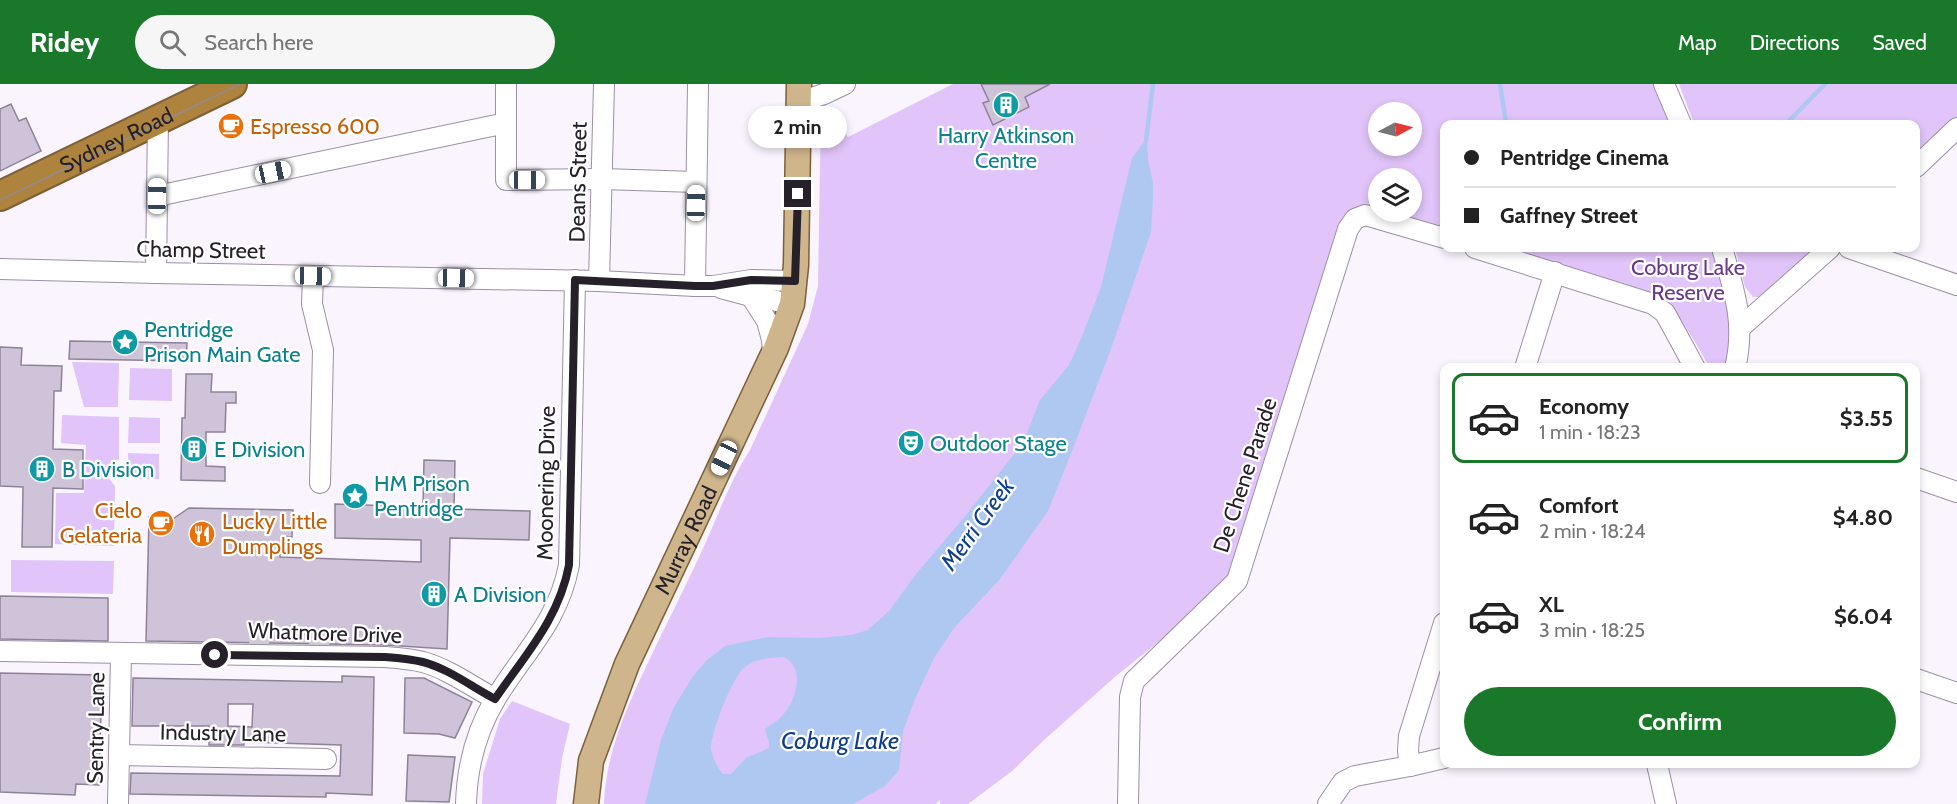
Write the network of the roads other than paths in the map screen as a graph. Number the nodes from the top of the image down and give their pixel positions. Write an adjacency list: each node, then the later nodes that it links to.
1 (232, 84): 8 (highway, Sydney Road)
2 (506, 84): 10 (street)
3 (604, 84): 13 (street, Deans Street)
4 (698, 84): 14 (street)
5 (845, 84): 7 (street)
6 (1664, 84): 9 (street)
7 (799, 93): 30 (main road, Murray Road)
8 (158, 119): 15 (highway, Sydney Road); 16 (street)
9 (1679, 120)
10 (506, 123): 13 (street); 16 (street)
11 (1957, 128): 12 (street)
12 (1920, 163)
13 (602, 179): 14 (street); 27 (street, Deans Street)
14 (696, 182): 29 (street)
15 (0, 196)
16 (157, 196): 24 (street)
17 (1440, 237): 54 (street, De Chene Parade)
18 (1488, 252): 23 (street)
19 (1723, 252): 32 (street)
20 (1825, 252): 32 (street)
21 (1861, 252): 28 (street)
22 (4, 270): 24 (street, Champ Street)
23 (1555, 272): 34 (street); 35 (street)
24 (156, 273): 25 (street, Champ Street)
25 (313, 276): 26 (street, Champ Street); 38 (street)
26 (575, 280): 27 (street, Champ Street); 45 (street, Moonering Drive)
27 (599, 281): 29 (street, Champ Street)
28 (1957, 285)
29 (704, 286): 30 (street, Champ Street); 31 (street, Champ Street)
30 (793, 292): 31 (street, Champ Street); 33 (main road, Murray Road)
31 (751, 296): 33 (street)
32 (1740, 327): 36 (street)
33 (773, 354): 53 (main road, Murray Road)
34 (1527, 363)
35 (1692, 363)
36 (1736, 363)
37 (1920, 479): 39 (street)
38 (320, 483)
39 (1957, 492)
40 (1440, 636): 49 (street)
41 (0, 651): 42 (street, Whatmore Drive)
42 (121, 654): 45 (street, Whatmore Drive); 46 (street, Sentry Lane)
43 (1920, 680): 44 (street)
44 (1957, 693)
45 (495, 699): 52 (street, Moonering Drive)
46 (119, 755): 47 (street, Industry Lane); 51 (street, Sentry Lane)
47 (326, 759)
48 (1440, 759): 49 (street)
49 (1410, 766): 55 (street)
50 (1658, 768): 56 (street)
51 (118, 804)
52 (466, 804)
53 (586, 804)
54 (1128, 804)
55 (1328, 804)
56 (1666, 804)

